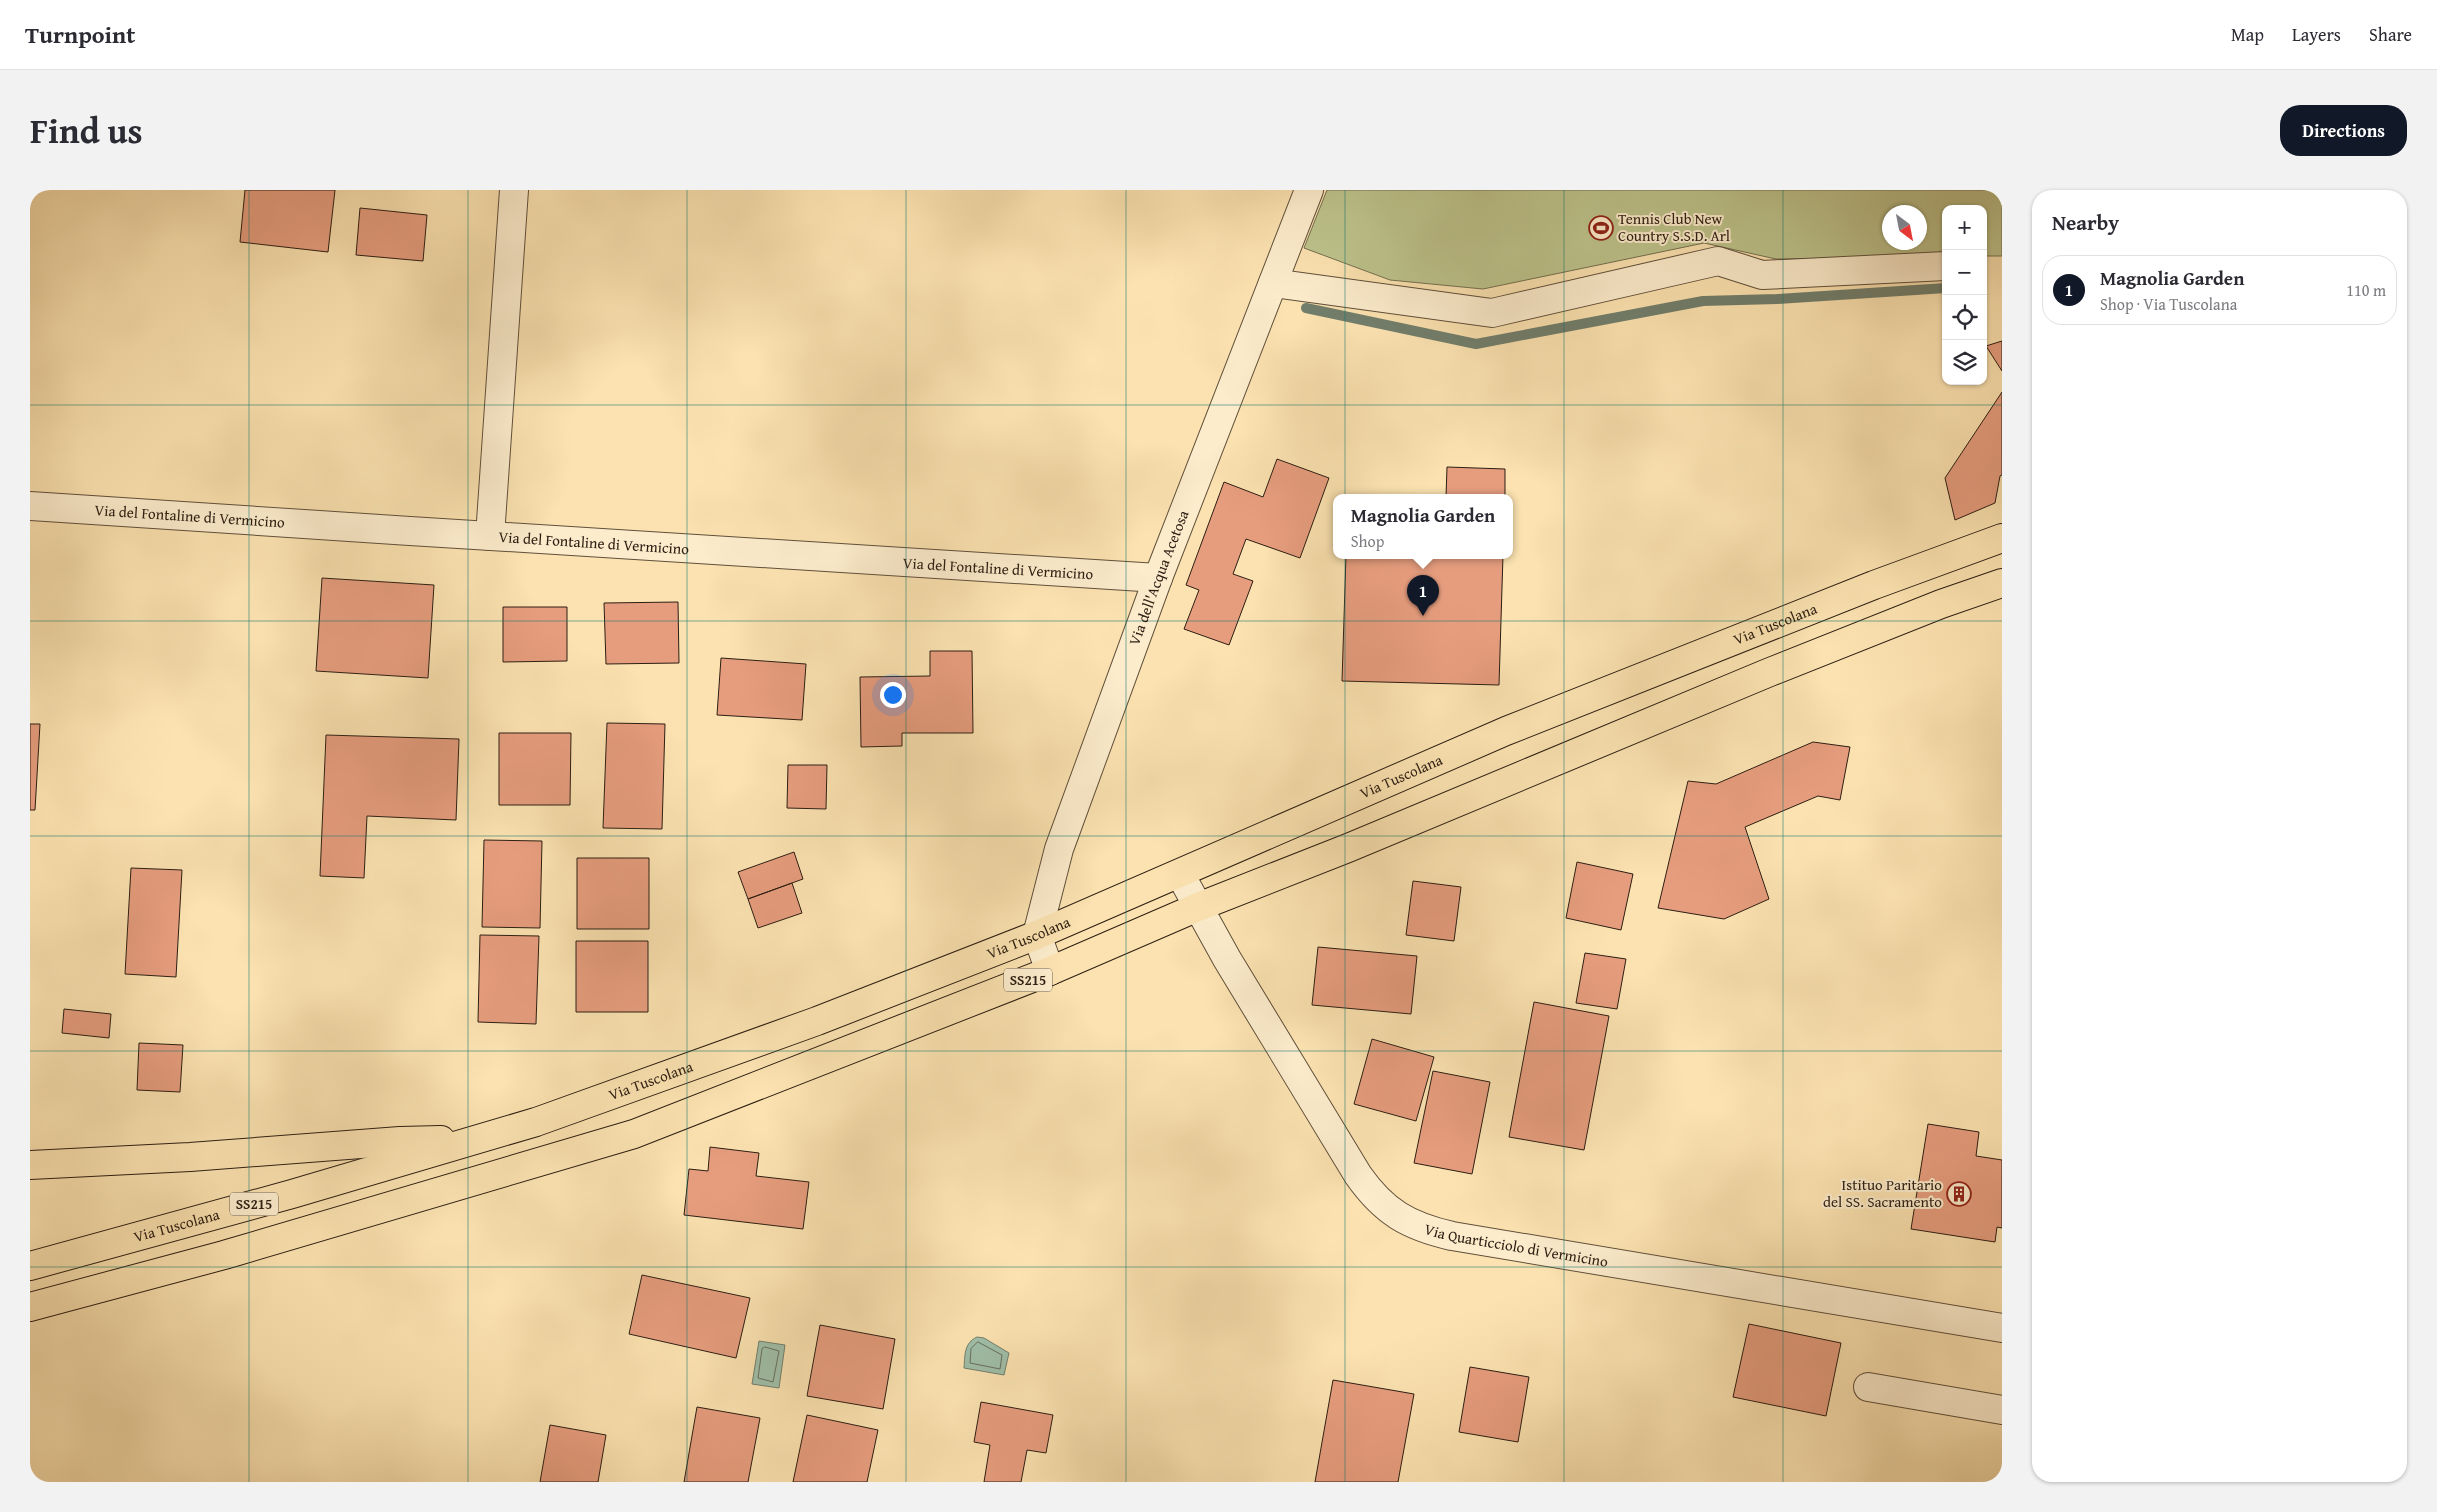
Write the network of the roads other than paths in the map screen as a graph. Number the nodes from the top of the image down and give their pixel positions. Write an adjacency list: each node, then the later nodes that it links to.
1 (514, 190): 6 (street)
2 (1310, 190): 4 (street, Via dell'Acqua Acetosa)
3 (1942, 266): 4 (street)
4 (1273, 283): 8 (street, Via dell'Acqua Acetosa)
5 (30, 506): 6 (street, Via del Fontaline di Vermicino)
6 (490, 536): 8 (street, Via del Fontaline di Vermicino)
7 (2002, 538): 10 (main road, Via Tuscolana / SS215)
8 (1158, 578): 12 (street, Via dell'Acqua Acetosa)
9 (2002, 584): 11 (main road, SS215)
10 (1180, 874): 11 (street, Via Quarticciolo di Vermicino); 12 (main road, Via Tuscolana / SS215)
11 (1198, 907): 13 (main road, SS215); 18 (street, Via Quarticciolo di Vermicino)
12 (1037, 935): 13 (street); 14 (main road, Via Tuscolana / SS215)
13 (1050, 971): 17 (main road, SS215)
14 (478, 1139): 15 (main road); 16 (main road, Via Tuscolana / SS215)
15 (30, 1165)
16 (30, 1266)
17 (30, 1308)
18 (2002, 1328)
19 (1868, 1387): 20 (street)
20 (2002, 1410)

